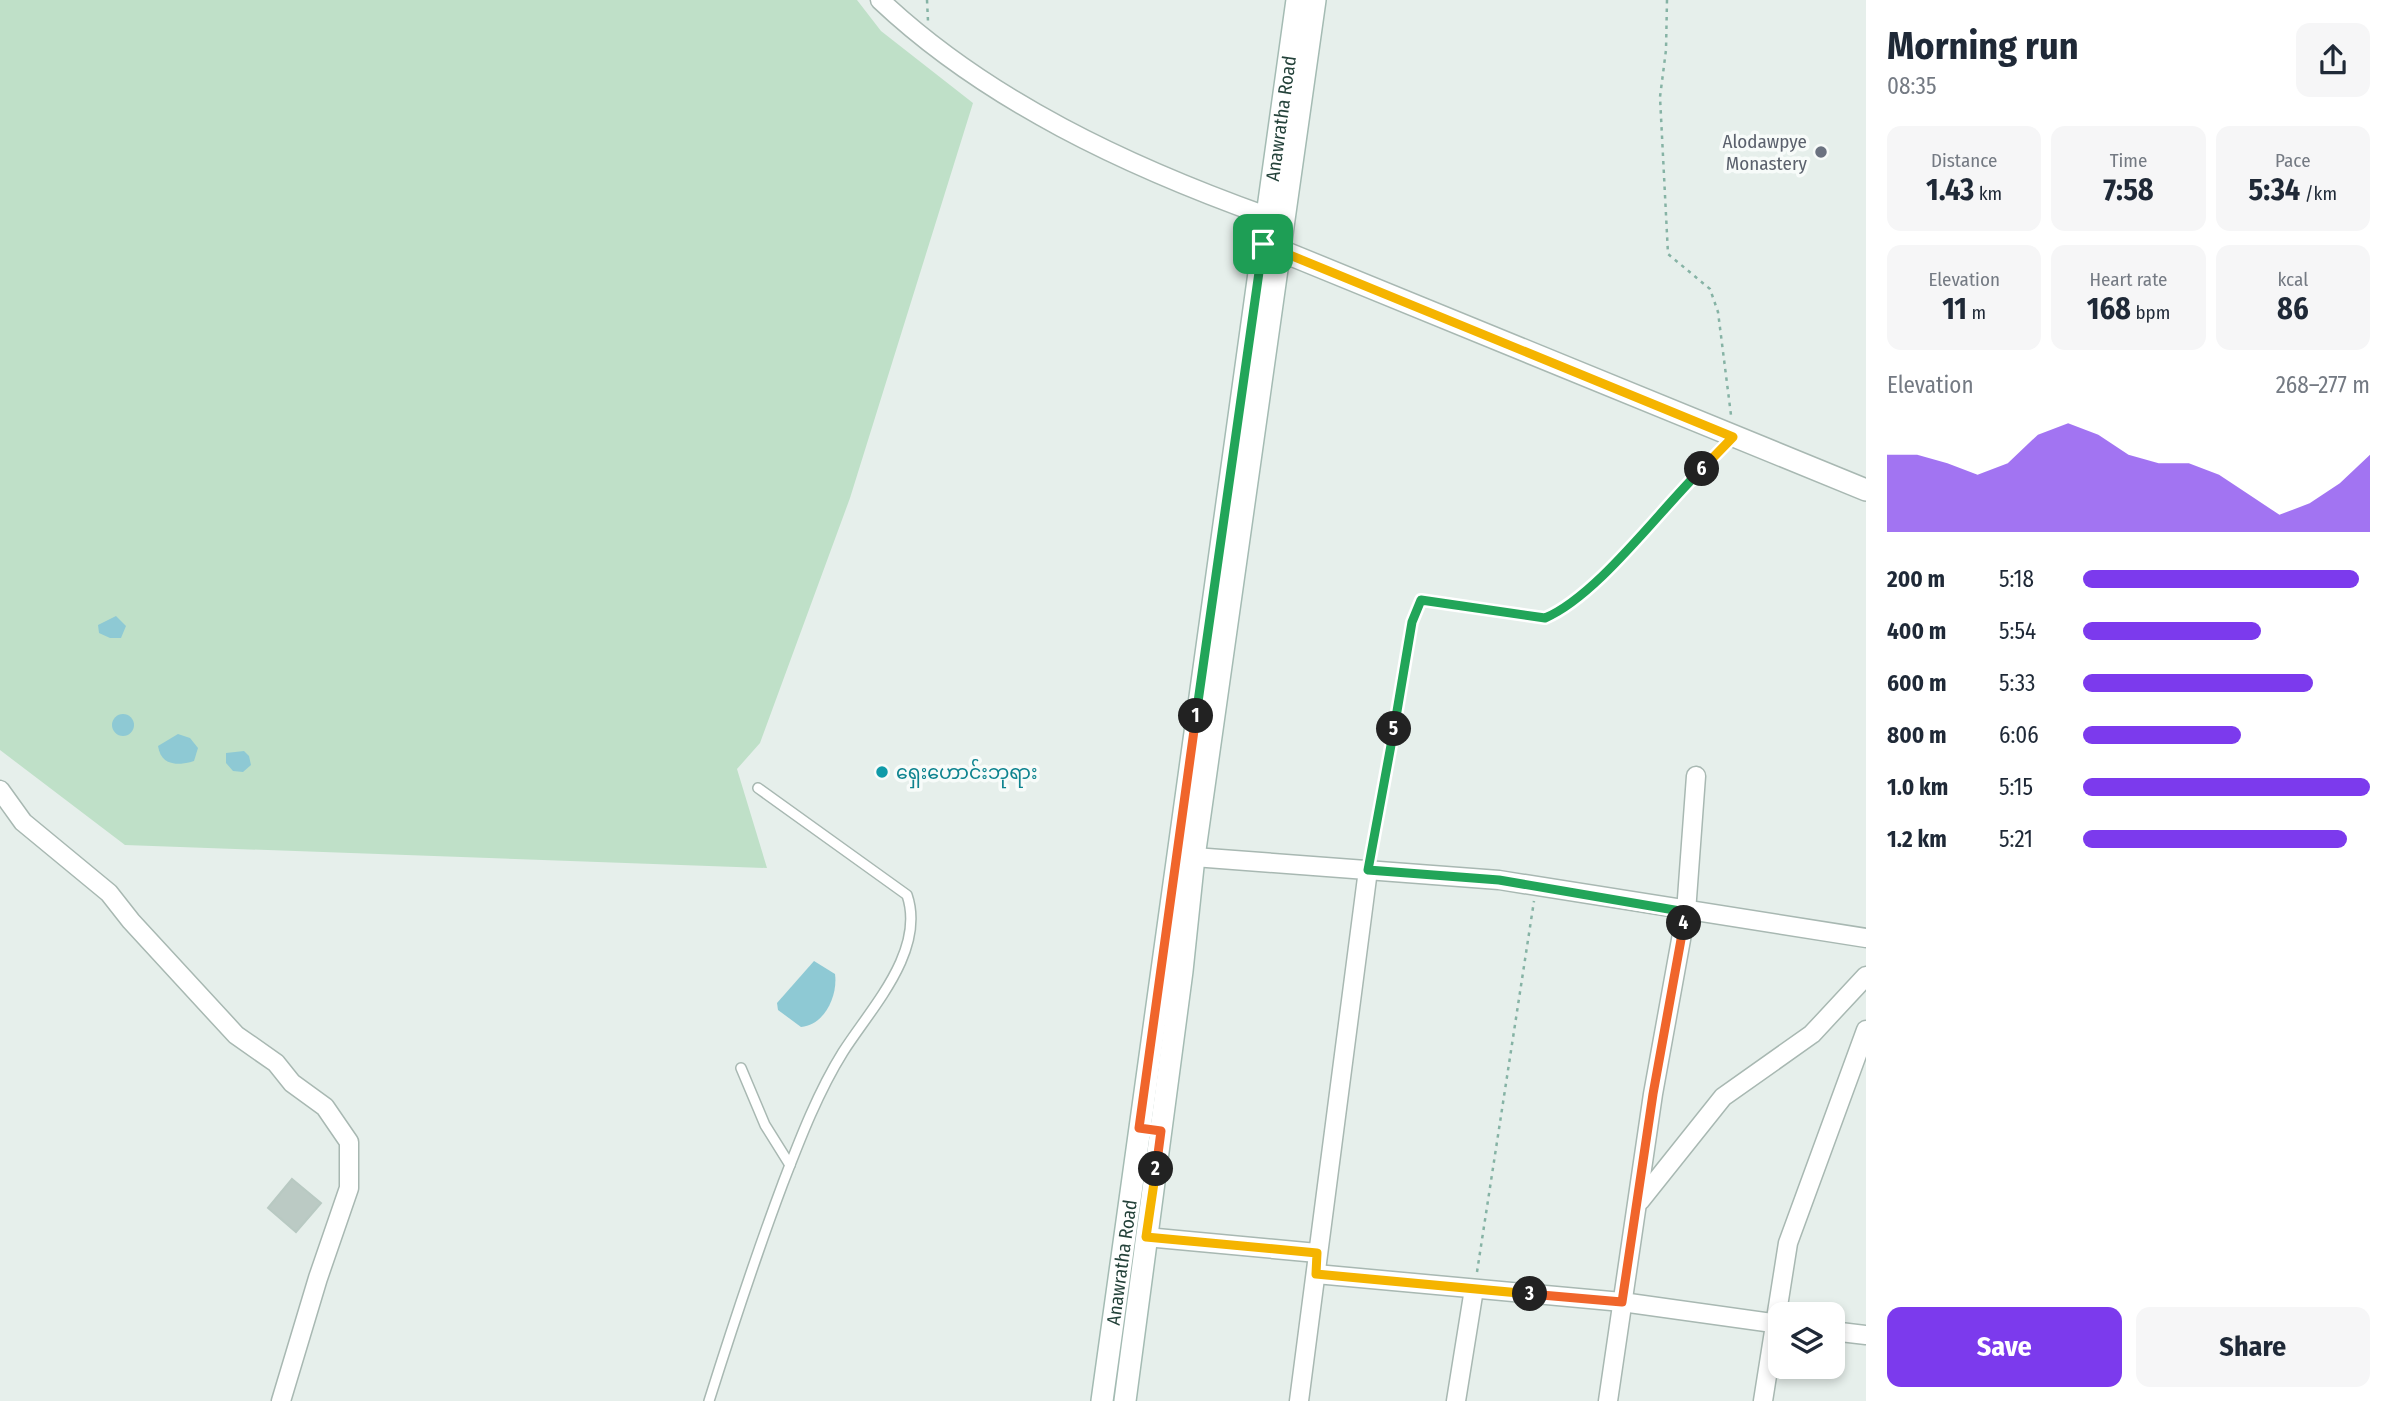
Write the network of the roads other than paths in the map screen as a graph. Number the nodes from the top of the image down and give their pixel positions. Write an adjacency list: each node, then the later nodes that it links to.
1 (880, 0): 4 (street)
2 (1297, 0): 4 (main road, Anawratha Road)
3 (1315, 0): 5 (main road, Anawratha Road)
4 (1266, 216): 5 (main road, Anawratha Road)
5 (1271, 247): 6 (main road); 10 (main road, Anawratha Road)
6 (1866, 490)
7 (1696, 776): 13 (street)
8 (0, 789): 35 (street)
9 (758, 789): 21 (lane)
10 (1192, 811): 11 (main road, Anawratha Road); 15 (main road, Anawratha Road)
11 (1194, 856): 12 (street); 15 (main road, Anawratha Road)
12 (1368, 870): 13 (street); 24 (street)
13 (1686, 912): 14 (street); 22 (street)
14 (1866, 938)
15 (1172, 969): 19 (main road, Anawratha Road); 20 (main road, Anawratha Road)
16 (1866, 976): 22 (street)
17 (1866, 1030): 30 (street)
18 (741, 1068): 21 (lane)
19 (1139, 1128): 20 (main road); 26 (main road, Anawratha Road)
20 (1161, 1131): 23 (main road, Anawratha Road)
21 (790, 1165): 36 (lane)
22 (1636, 1206): 29 (street)
23 (1146, 1237): 24 (street); 27 (main road, Anawratha Road)
24 (1317, 1253): 25 (street)
25 (1316, 1274): 28 (street); 39 (street)
26 (1118, 1286): 27 (main road); 37 (main road, Anawratha Road)
27 (1140, 1288): 38 (main road, Anawratha Road)
28 (1474, 1289): 29 (street); 40 (street)
29 (1622, 1302): 31 (street); 41 (street)
30 (1780, 1302)
31 (1768, 1322)
32 (1845, 1333): 33 (street)
33 (1866, 1335)
34 (1768, 1373): 42 (street)
35 (281, 1401)
36 (709, 1401)
37 (1102, 1401)
38 (1125, 1401)
39 (1299, 1401)
40 (1456, 1401)
41 (1608, 1401)
42 (1763, 1401)

